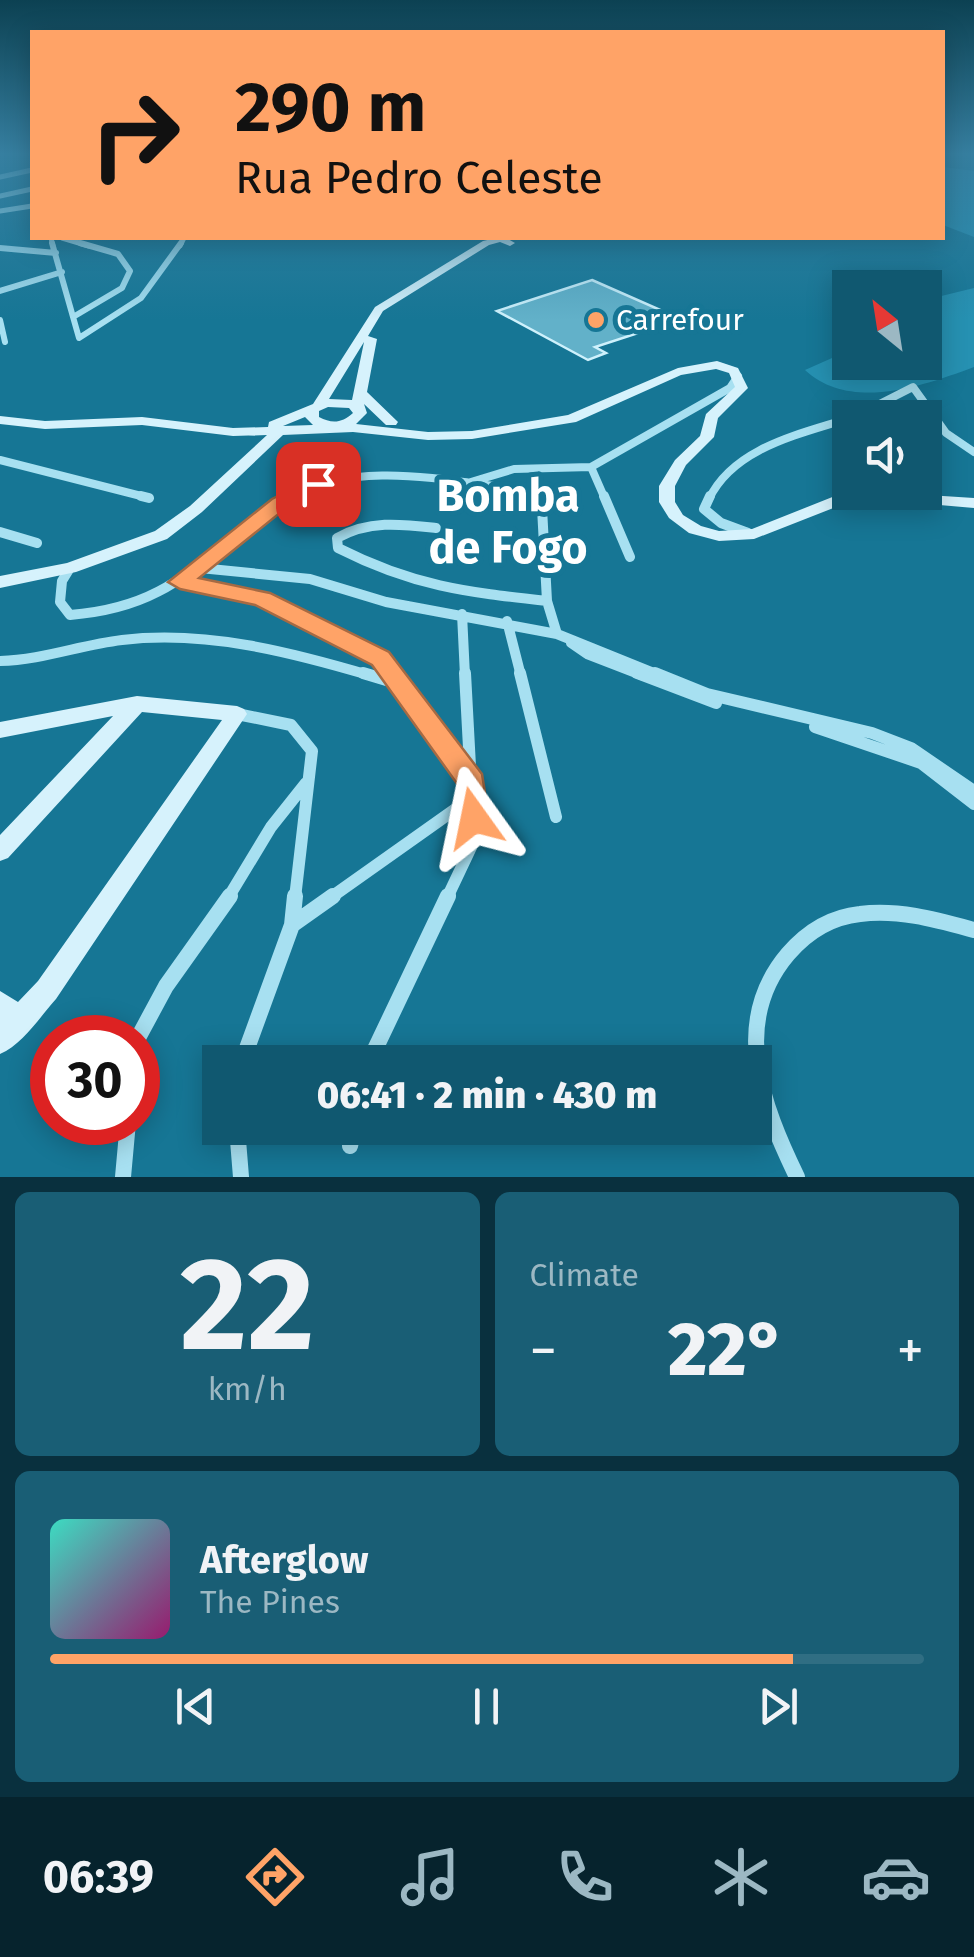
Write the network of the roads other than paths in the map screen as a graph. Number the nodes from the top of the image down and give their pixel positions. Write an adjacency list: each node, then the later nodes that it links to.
1 (51, 240): 5 (street)
2 (69, 240): 8 (street)
3 (183, 240): 8 (street)
4 (0, 248): 5 (street)
5 (56, 254): 6 (street)
6 (62, 272): 7 (street); 8 (street)
7 (0, 291)
8 (73, 317)
9 (0, 320): 10 (street)
10 (5, 342)
11 (738, 376): 21 (street); 24 (street); 30 (street)
12 (359, 399): 15 (street); 15 (street); 18 (street); 21 (street)
13 (887, 400): 14 (street)
14 (919, 400)
15 (320, 402): 18 (street); 19 (street)
16 (0, 417): 19 (street)
17 (832, 424): 30 (street)
18 (336, 428): 19 (street); 21 (street)
19 (273, 429): 33 (street)
20 (942, 433): 22 (street)
21 (448, 435)
22 (974, 452)
23 (0, 460): 26 (street)
24 (591, 467): 25 (street); 32 (street)
25 (465, 484): 34 (street); 37 (street)
26 (149, 498)
27 (974, 504): 30 (street)
28 (436, 528): 37 (street)
29 (0, 532): 31 (street)
30 (754, 534)
31 (37, 543)
32 (630, 557)
33 (70, 568): 35 (street); 36 (street)
34 (200, 568): 36 (street); 38 (street)
35 (0, 582)
36 (180, 582): 42 (street)
37 (546, 601): 40 (street)
38 (462, 614): 39 (street); 47 (street)
39 (507, 622): 40 (street); 50 (street)
40 (560, 635): 48 (street); 49 (street)
41 (0, 661): 42 (street)
42 (403, 686): 47 (street)
43 (137, 704): 44 (street); 45 (street); 51 (street)
44 (237, 714): 46 (street); 55 (street)
45 (0, 730)
46 (306, 782): 52 (street); 54 (street)
47 (473, 789): 52 (street); 57 (street)
48 (974, 791)
49 (974, 804)
50 (556, 817)
51 (4, 840)
52 (292, 924): 56 (street)
53 (974, 930): 62 (street)
54 (147, 1015)
55 (7, 1022)
56 (248, 1045)
57 (377, 1045)
58 (126, 1145): 60 (street)
59 (239, 1145): 61 (street)
60 (124, 1177)
61 (241, 1177)
62 (797, 1177)

